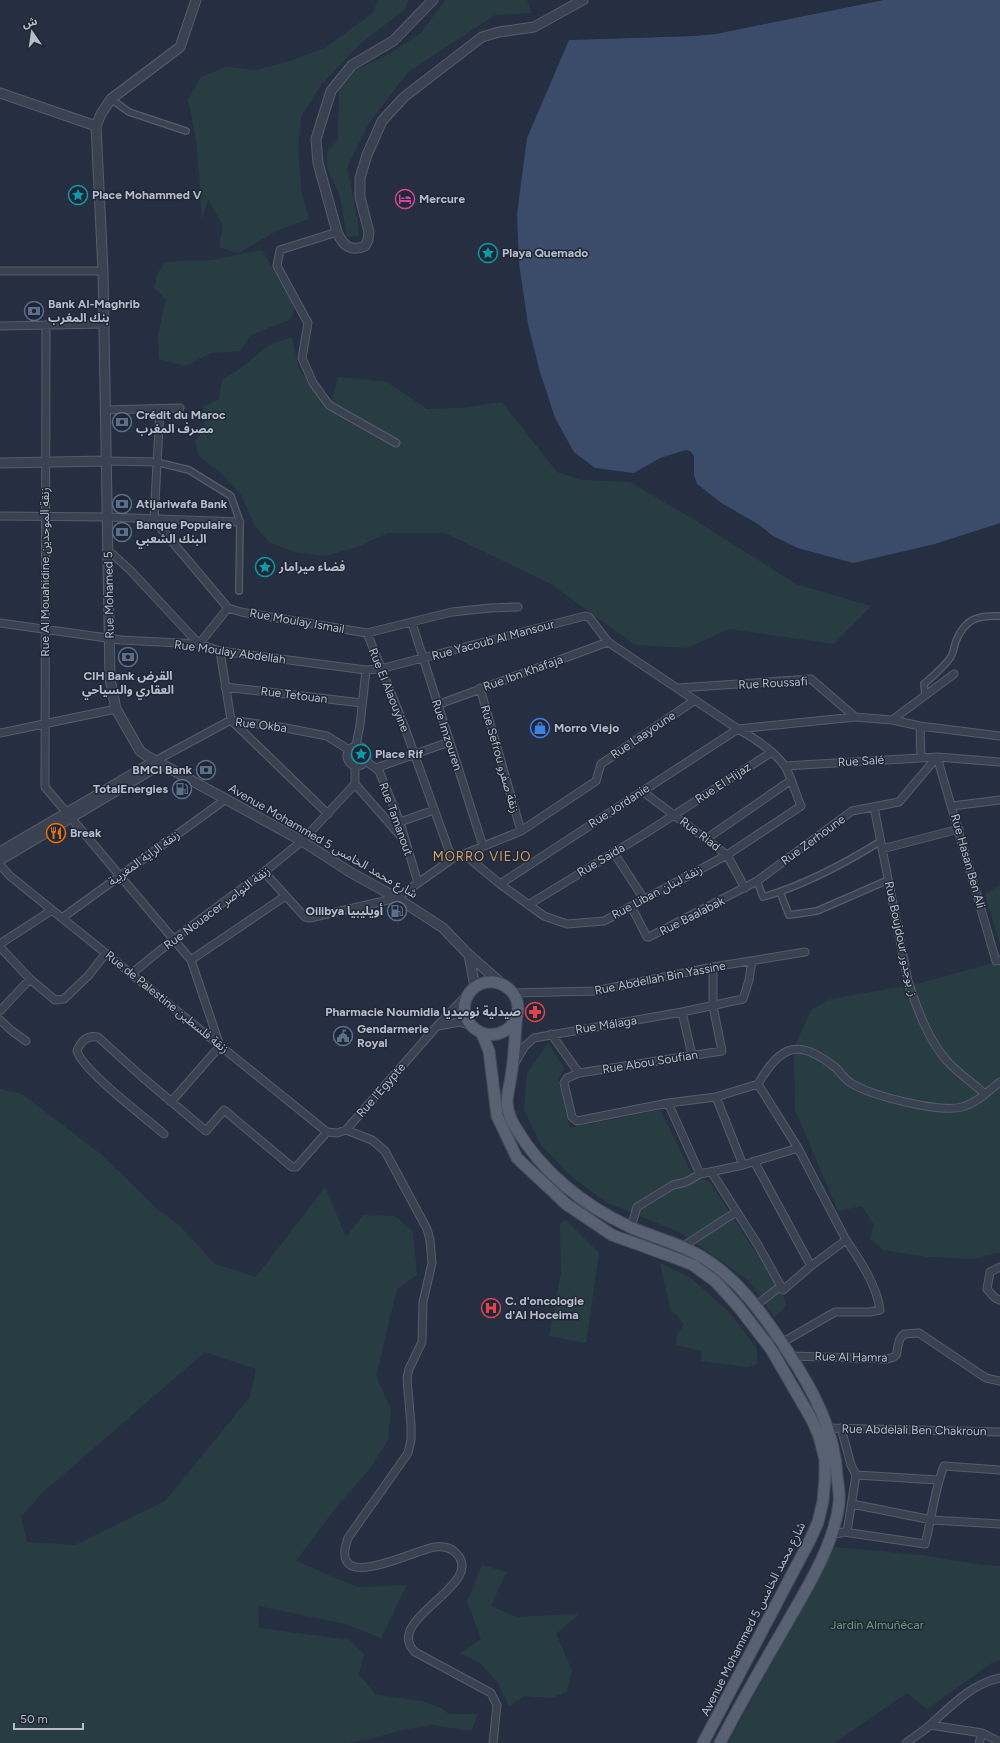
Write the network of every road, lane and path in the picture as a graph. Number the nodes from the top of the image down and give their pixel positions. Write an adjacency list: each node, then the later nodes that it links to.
1 (196, 0): 5 (street)
2 (433, 0): 8 (street)
3 (584, 0): 8 (street)
4 (0, 93): 6 (street)
5 (111, 99): 6 (street); 7 (street)
6 (96, 126): 10 (street, Rue Mohamed 5)
7 (186, 131)
8 (337, 232): 17 (street)
9 (0, 271): 10 (street)
10 (103, 271): 11 (street, Rue Mohamed 5)
11 (104, 324): 12 (street); 16 (street, Rue Mohamed 5)
12 (46, 325): 13 (street); 21 (street, Rue Al Mouahidine زنقة الموحدين)
13 (0, 326)
14 (180, 408): 15 (street)
15 (160, 409): 16 (street); 19 (street)
16 (106, 410): 18 (street, Rue Mohamed 5)
17 (396, 443)
18 (107, 461): 19 (street); 21 (street); 24 (street, Rue Mohamed 5)
19 (156, 462): 25 (street); 26 (street)
20 (0, 463): 21 (street)
21 (46, 463): 23 (street, Rue Al Mouahidine زنقة الموحدين)
22 (0, 516): 23 (street)
23 (45, 517): 24 (street); 34 (street, Rue Al Mouahidine زنقة الموحدين)
24 (107, 517): 25 (street); 27 (street, Rue Mohamed 5)
25 (154, 520): 26 (street); 30 (street)
26 (240, 522): 28 (street)
27 (109, 551): 36 (street, Rue Mohamed 5); 38 (street)
28 (239, 591)
29 (518, 607): 33 (street)
30 (228, 608): 35 (street, Rue Moulay Ismail); 38 (street)
31 (1000, 616): 47 (street)
32 (0, 623): 34 (street, Rue Moulay Abdellah)
33 (412, 623): 35 (street); 40 (street, Rue Imzouren)
34 (45, 630): 36 (street, Rue Moulay Abdellah); 55 (street, Rue Al Mouahidine زنقة الموحدين)
35 (367, 634): 42 (street, Rue El Alaouyine)
36 (110, 638): 38 (street, Rue Moulay Abdellah); 51 (street, Rue Mohamed 5)
37 (608, 642): 40 (street, Rue Yacoub Al Mansour); 45 (street, Rue Ibn Khafaja); 46 (street)
38 (199, 644): 39 (street, Rue Moulay Abdellah)
39 (220, 651): 41 (street, Rue Moulay Abdellah); 44 (street)
40 (423, 659): 42 (street, Rue Yacoub Al Mansour); 50 (street, Rue Imzouren)
41 (366, 670): 42 (street, Rue Yacoub Al Mansour); 49 (street)
42 (380, 670): 64 (street, Rue El Alaouyine)
43 (954, 674): 47 (street)
44 (225, 687): 49 (street, Rue Tetouan); 53 (street)
45 (480, 688): 50 (street, Rue Ibn Khafaja); 86 (street, Rue Sefrou زنقة صفرو)
46 (678, 688): 48 (street); 52 (street, Rue Roussafi)
47 (926, 694): 54 (street)
48 (695, 700): 57 (street); 86 (street, Rue Laayoune)
49 (362, 703): 61 (street)
50 (437, 705): 60 (street, Rue Imzouren)
51 (116, 709): 55 (street); 69 (street, Rue Mohamed 5)
52 (855, 717): 54 (street); 57 (street)
53 (231, 720): 62 (street, Rue Okba); 69 (street, Rue Okba); 81 (street)
54 (892, 720): 56 (street)
55 (45, 724): 58 (street); 82 (street, Rue Al Mouahidine زنقة الموحدين)
56 (920, 726): 59 (street); 66 (street)
57 (738, 729): 63 (street); 75 (street, Rue Jordanie)
58 (0, 733)
59 (1000, 736)
60 (449, 742): 64 (street); 91 (street, Rue Imzouren)
61 (356, 745): 62 (street); 67 (street)
62 (348, 750): 70 (street)
63 (772, 752): 71 (street); 83 (street, Rue El Hijaz)
64 (414, 754): 72 (street); 80 (street, Rue El Alaouyine)
65 (938, 757): 66 (street, Rue Salé); 68 (street, Rue Salé); 78 (street, Rue Hasan Ben Ali); 79 (street, Rue Zerhoune)
66 (921, 758): 71 (street, Rue Salé)
67 (366, 762): 70 (street); 72 (street, Rue Tamanout)
68 (1000, 762)
69 (158, 763): 76 (street, Avenue Mohammed 5 شارع محمد الخامس); 82 (street)
70 (355, 766): 74 (street)
71 (785, 766): 73 (street)
72 (376, 768): 84 (street, Rue Tamanout)
73 (790, 781): 87 (street); 96 (street, Rue Liban زنقة لبنان)
74 (355, 784): 81 (street, Rue Nouacer زنقة النواصر); 90 (street)
75 (642, 791): 83 (street, Rue Riad); 105 (street, Rue Jordanie)
76 (226, 799): 88 (street, Avenue Mohammed 5 شارع محمد الخامس); 101 (street, زنقة الراية المغربية)
77 (1000, 800): 78 (street)
78 (952, 806): 85 (street, Rue Hasan Ben Ali)
79 (874, 807): 89 (street, Rue Boujdour ز. بوجدور); 103 (street, Rue Zerhoune)
80 (434, 810): 84 (street); 97 (street, Rue El Alaouyine)
81 (328, 814): 88 (street, Rue Nouacer زنقة النواصر)
82 (67, 815): 93 (street); 98 (street); 101 (street, Rue Al Mouahidine زنقة الموحدين)
83 (674, 815): 87 (street, Rue Riad); 94 (street, Rue Saida)
84 (400, 822): 90 (street, Rue Tamanout)
85 (959, 830): 92 (street); 122 (street, Rue Hasan Ben Ali)
86 (521, 831): 91 (street, Rue Laayoune)
87 (706, 839): 96 (street, Rue Riad)
88 (302, 841): 100 (street, Rue Nouacer زنقة النواصر); 109 (street, Avenue Mohammed 5 شارع محمد الخامس)
89 (881, 841): 92 (street, Rue Boujdour ز. بوجدور); 107 (street)
90 (406, 842): 104 (street, Rue Tamanout)
91 (483, 846): 95 (street, Rue Laayoune)
92 (882, 849): 102 (street, Rue Boujdour ز. بوجدور)
93 (0, 852)
94 (614, 852): 110 (street); 111 (street, Rue Saida)
95 (464, 854): 97 (street, Rue Laayoune); 105 (street, Rue Liban زنقة لبنان)
96 (727, 855): 106 (street, Rue Riad); 110 (street, Rue Liban زنقة لبنان)
97 (452, 859): 104 (street, Rue Laayoune)
98 (0, 860)
99 (0, 865): 113 (street, Rue de Palestine زنقة فلسطين)
100 (264, 872): 108 (street); 115 (street, Rue Nouacer زنقة النواصر)
101 (119, 876): 114 (street, زنقة الراية المغربية); 115 (street, Rue Al Mouahidine زنقة الموحدين)
102 (888, 880): 107 (street); 146 (street, Rue Boujdour ز. بوجدور)
103 (757, 881): 106 (street, Rue Zerhoune); 107 (street)
104 (418, 883): 109 (street, Rue Laayoune)
105 (500, 884): 111 (street, Rue Liban زنقة لبنان)
106 (745, 888): 112 (street, Rue Baalabak)
107 (780, 892)
108 (284, 897): 109 (street); 121 (street)
109 (397, 898): 120 (street, Avenue Mohammed 5 شارع محمد الخامس)
110 (644, 899): 112 (street, Rue Liban زنقة لبنان)
111 (528, 905): 112 (street, Rue Liban زنقة لبنان)
112 (631, 906)
113 (52, 910): 114 (street, Rue de Palestine زنقة فلسطين); 116 (street)
114 (62, 918): 119 (street, Rue de Palestine زنقة فلسطين)
115 (174, 939): 121 (street, Rue Al Mouahidine زنقة الموحدين); 125 (street, Rue Nouacer زنقة النواصر)
116 (0, 944)
117 (0, 947): 126 (street)
118 (805, 952): 123 (street, Rue Abdellah Bin Yassine)
119 (106, 953): 125 (street, Rue de Palestine زنقة فلسطين); 126 (street)
120 (469, 956): 127 (street, Avenue Mohammed 5 شارع محمد الخامس); 128 (street)
121 (191, 960): 140 (street)
122 (1000, 960)
123 (752, 961): 124 (street, Rue Abdellah Bin Yassine); 130 (street, Rue Málaga)
124 (713, 967): 129 (street, Rue Abdellah Bin Yassine); 130 (street)
125 (131, 974): 140 (street, Rue de Palestine زنقة فلسطين)
126 (30, 978): 131 (street)
127 (502, 984): 128 (main road); 129 (main road)
128 (472, 990): 135 (street, Rue l'Egypte); 136 (main road)
129 (513, 993): 133 (main road)
130 (713, 1006): 132 (street, Rue Málaga); 141 (street, Rue Abou Soufian)
131 (0, 1011)
132 (682, 1012): 138 (street, Rue Málaga); 141 (street)
133 (516, 1018): 137 (main road); 142 (main road)
134 (0, 1020): 139 (street)
135 (437, 1026): 136 (street); 150 (street, Rue l'Egypte)
136 (470, 1026): 137 (main road)
137 (482, 1034): 168 (main road, Avenue Mohammed 5 شارع محمد الخامس)
138 (552, 1034): 142 (street, Rue Málaga); 143 (street)
139 (26, 1041)
140 (220, 1046): 148 (street); 151 (street, Rue de Palestine زنقة فلسطين)
141 (692, 1055): 143 (street, Rue Abou Soufian)
142 (513, 1065): 159 (main road)
143 (579, 1073): 149 (street)
144 (1000, 1082): 146 (street)
145 (758, 1084): 146 (street); 147 (street); 153 (street)
146 (985, 1094)
147 (716, 1097): 149 (street); 155 (street)
148 (171, 1102): 151 (street); 152 (street)
149 (668, 1102): 157 (street)
150 (346, 1130): 151 (street); 186 (street)
151 (327, 1132)
152 (164, 1134)
153 (798, 1148): 154 (street); 160 (street)
154 (754, 1161): 155 (street); 162 (street)
155 (743, 1164): 156 (street)
156 (712, 1172): 157 (street); 158 (street)
157 (700, 1174): 159 (street)
158 (736, 1212): 161 (street); 164 (street)
159 (631, 1227): 161 (main road)
160 (846, 1240): 162 (street); 167 (street)
161 (682, 1247): 166 (main road)
162 (811, 1266): 164 (street)
163 (1000, 1267): 165 (street)
164 (781, 1286): 166 (street)
165 (1000, 1300)
166 (755, 1306): 167 (main road)
167 (782, 1343): 168 (street); 169 (main road)
168 (771, 1349): 187 (main road, Avenue Mohammed 5 شارع محمد الخامس)
169 (790, 1356): 170 (street, Rue Al Hamra); 171 (main road)
170 (1000, 1381)
171 (827, 1428): 172 (street, Rue Abdelali Ben Chakroun); 181 (main road)
172 (841, 1428): 173 (street, Rue Abdelali Ben Chakroun); 175 (street)
173 (1000, 1432)
174 (1000, 1470): 176 (street)
175 (856, 1475): 176 (street); 177 (street)
176 (938, 1480): 178 (street)
177 (852, 1504): 178 (street); 180 (street)
178 (932, 1520): 179 (street); 180 (street)
179 (1000, 1524)
180 (847, 1532): 181 (street)
181 (831, 1535): 188 (main road)
182 (1000, 1678): 183 (street)
183 (930, 1725): 184 (street); 189 (street)
184 (982, 1733): 185 (street); 190 (street)
185 (1000, 1742)
186 (493, 1743)
187 (703, 1743)
188 (720, 1743)
189 (906, 1743)
190 (979, 1743)

